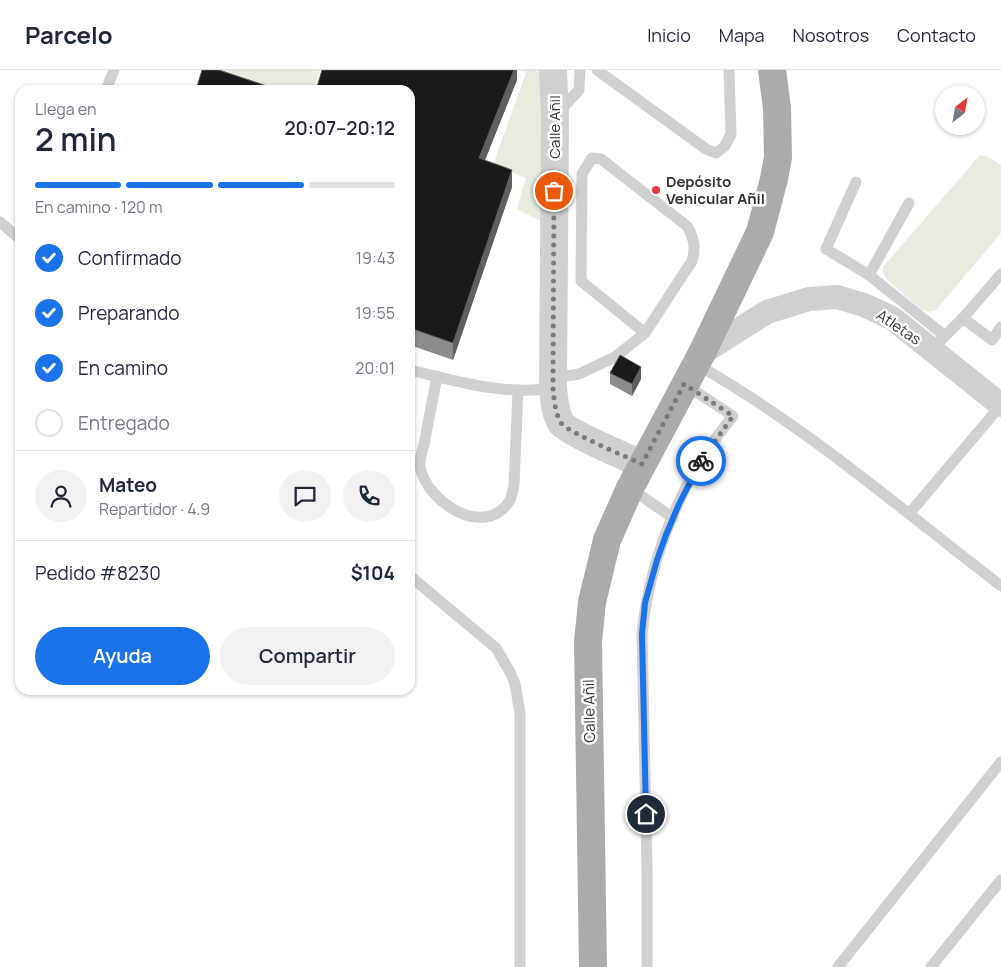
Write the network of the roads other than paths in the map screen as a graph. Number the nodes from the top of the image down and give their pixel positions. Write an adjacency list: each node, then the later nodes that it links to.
1 (114, 70): 7 (lane)
2 (553, 70): 8 (street, Calle Añil)
3 (580, 70): 8 (lane)
4 (597, 70): 5 (lane)
5 (729, 70)
6 (772, 70): 19 (main road, Calle Añil)
7 (108, 85)
8 (555, 116): 22 (street, Calle Añil)
9 (856, 182): 14 (lane)
10 (909, 203): 14 (lane)
11 (0, 222): 12 (lane)
12 (15, 235)
13 (1001, 274): 15 (lane)
14 (869, 275): 18 (lane)
15 (963, 318): 16 (lane); 18 (lane)
16 (1001, 327)
17 (645, 333): 17 (lane); 22 (lane)
18 (938, 343): 19 (street, Atletas); 24 (street, Atletas)
19 (694, 367): 25 (main road, Calle Añil); 26 (lane); 27 (lane)
20 (415, 371): 21 (lane)
21 (438, 376): 23 (lane); 23 (lane)
22 (553, 383): 23 (lane); 25 (street, Calle Añil)
23 (518, 390)
24 (1001, 405): 26 (lane)
25 (636, 476): 27 (lane); 33 (main road, Calle Añil)
26 (910, 514): 29 (lane)
27 (673, 518): 34 (lane)
28 (415, 580): 32 (lane)
29 (1001, 586)
30 (1001, 762): 35 (lane)
31 (1001, 880): 36 (lane)
32 (520, 967)
33 (593, 967)
34 (647, 967)
35 (838, 967)
36 (931, 967)

